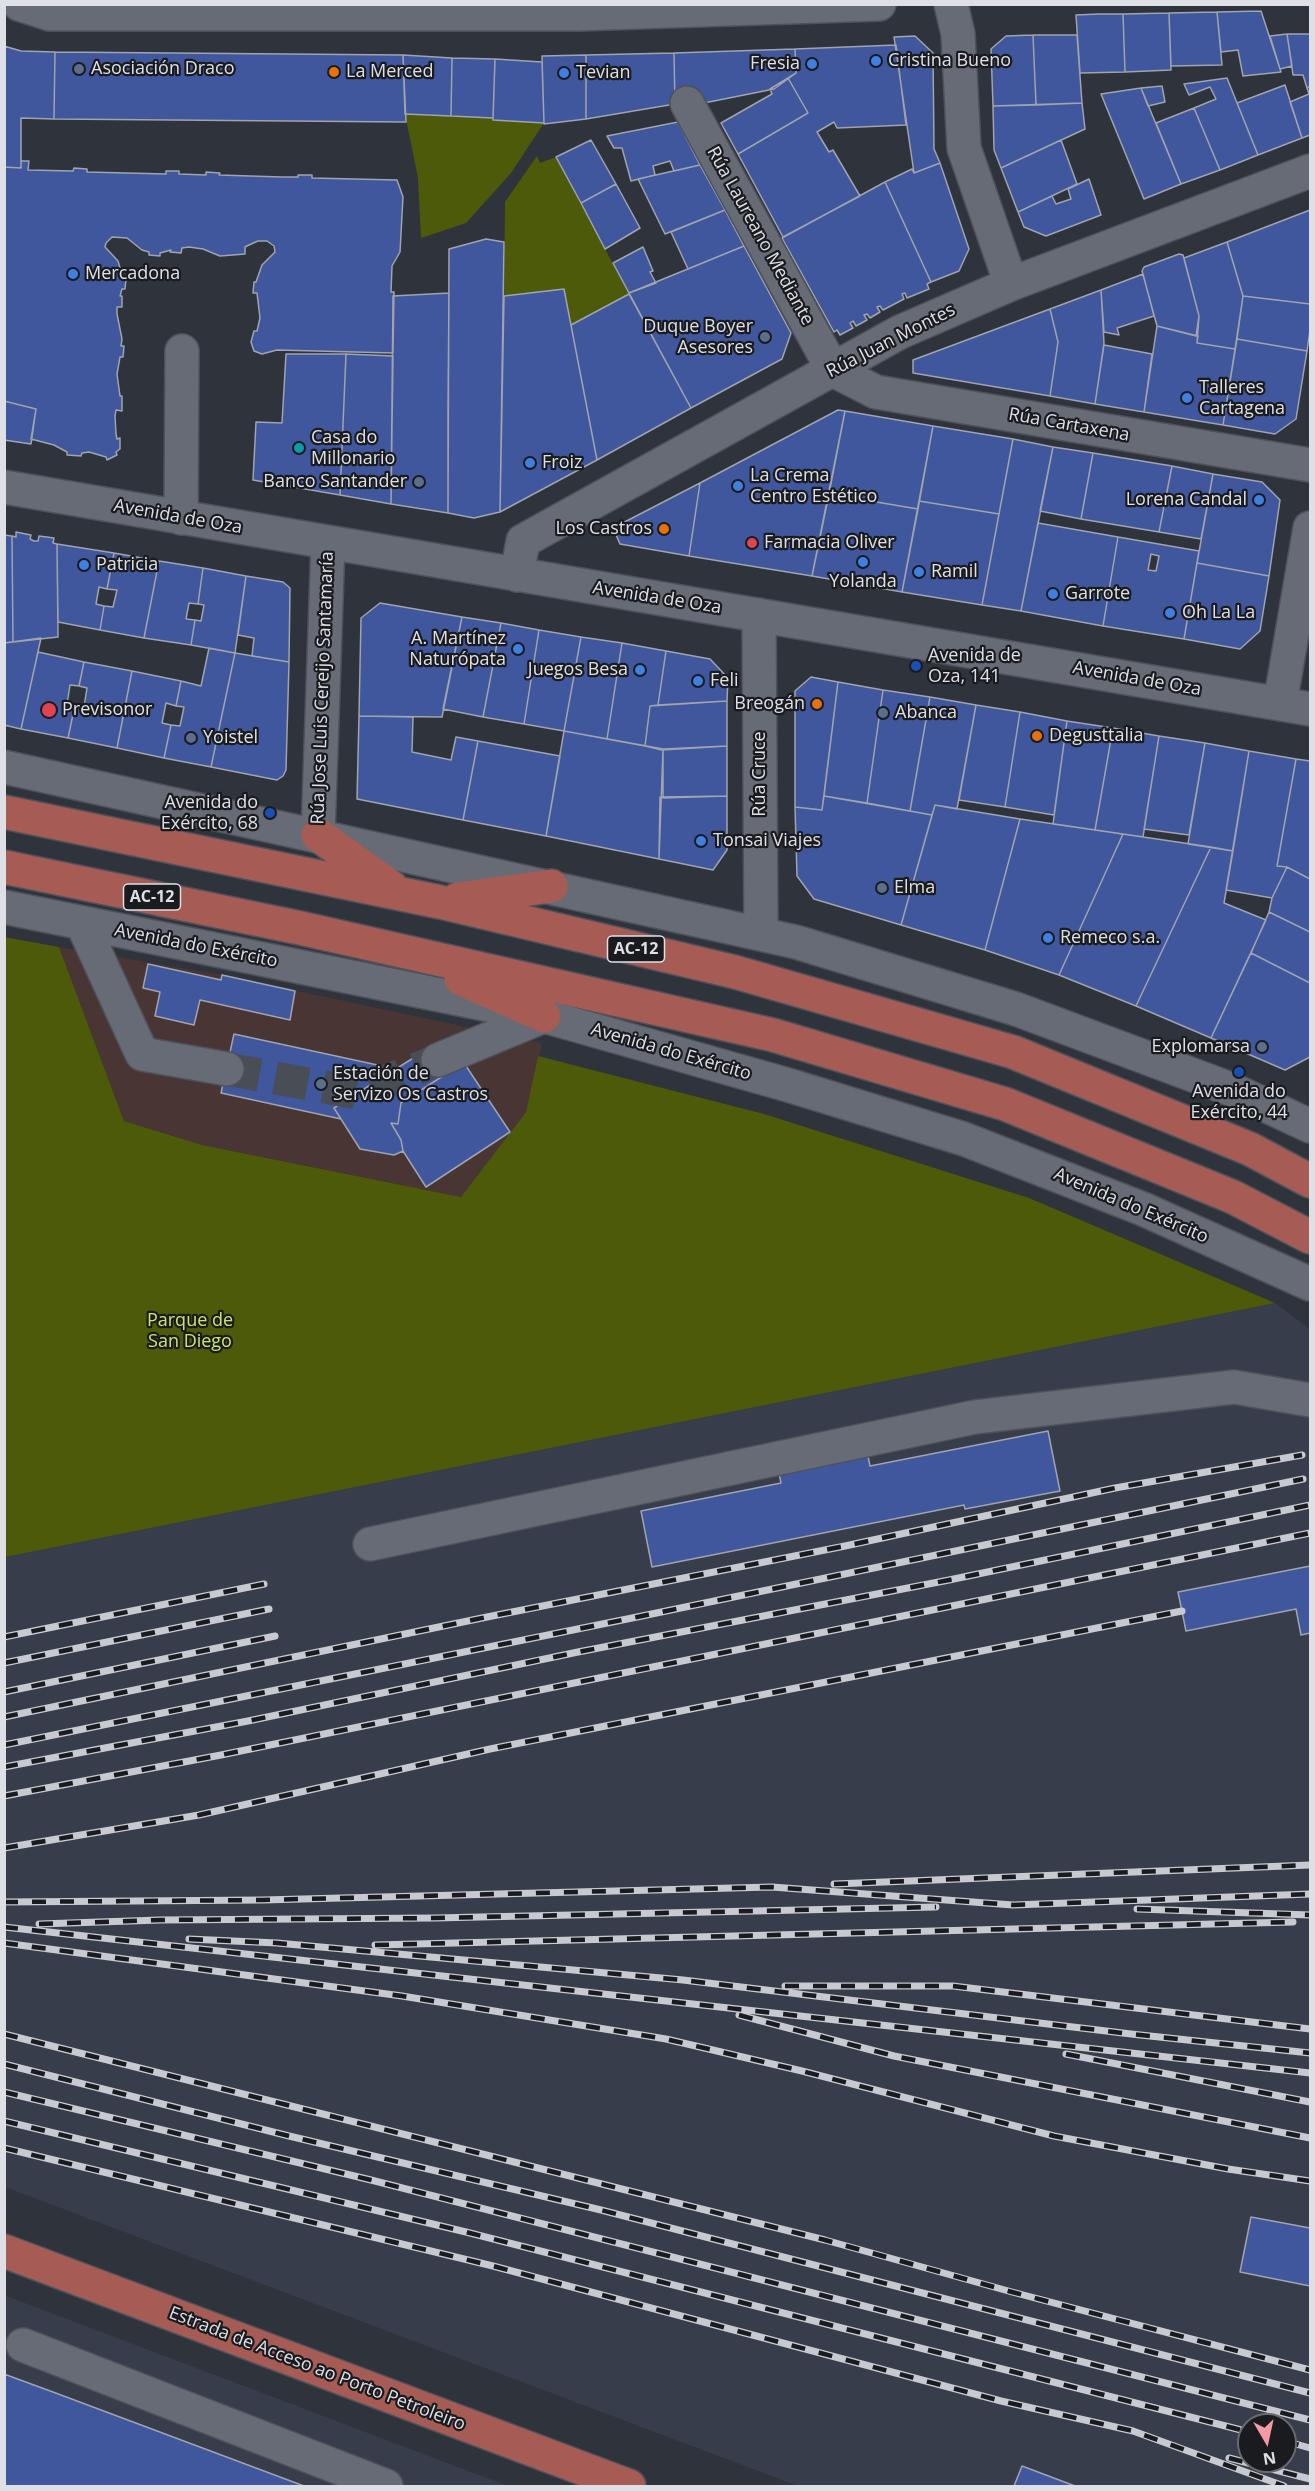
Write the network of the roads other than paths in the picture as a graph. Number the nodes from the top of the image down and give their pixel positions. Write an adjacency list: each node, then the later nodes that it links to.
1 (19, 4): 4 (street)
2 (879, 4): 4 (street)
3 (951, 4): 7 (street)
4 (582, 9)
5 (687, 103): 9 (street, Rúa Laureano Mediante)
6 (1311, 171): 7 (street, Rúa Juan Montes)
7 (1011, 284): 9 (street, Rúa Juan Montes)
8 (182, 351): 12 (street)
9 (833, 370): 10 (street, Rúa Cartaxena); 15 (street, Rúa Juan Montes)
10 (1311, 465)
11 (4, 487): 12 (street, Avenida de Oza)
12 (181, 518): 14 (street, Avenida de Oza)
13 (1311, 528): 17 (street)
14 (328, 542): 15 (street, Avenida de Oza); 20 (street, Rúa Jose Luis Cereijo Santamaría)
15 (517, 575): 16 (street, Avenida de Oza)
16 (759, 615): 17 (street, Avenida de Oza); 27 (street, Rúa Cruce)
17 (1295, 706)
18 (4, 767): 20 (street)
19 (4, 812): 23 (main road, AC-12)
20 (318, 835): 22 (street); 23 (main road)
21 (4, 867): 28 (main road, Avenida do Exército / AC-12)
22 (551, 886): 24 (main road); 27 (street)
23 (400, 893): 24 (main road, AC-12)
24 (440, 902): 33 (main road, AC-12)
25 (4, 907): 26 (street, Avenida do Exército)
26 (82, 923): 29 (street, Avenida do Exército); 31 (street)
27 (761, 933): 32 (street)
28 (394, 949): 29 (main road); 34 (main road, Avenida do Exército / AC-12)
29 (544, 1016): 30 (street); 35 (street, Avenida do Exército)
30 (438, 1060)
31 (226, 1069)
32 (1311, 1126)
33 (1311, 1181)
34 (1311, 1237)
35 (1311, 1284)
36 (1311, 1400): 37 (street)
37 (370, 1544)
38 (4, 2250): 41 (main road, Estrada de Acceso ao Porto Petroleiro)
39 (23, 2345): 40 (street)
40 (386, 2487)
41 (629, 2487)

